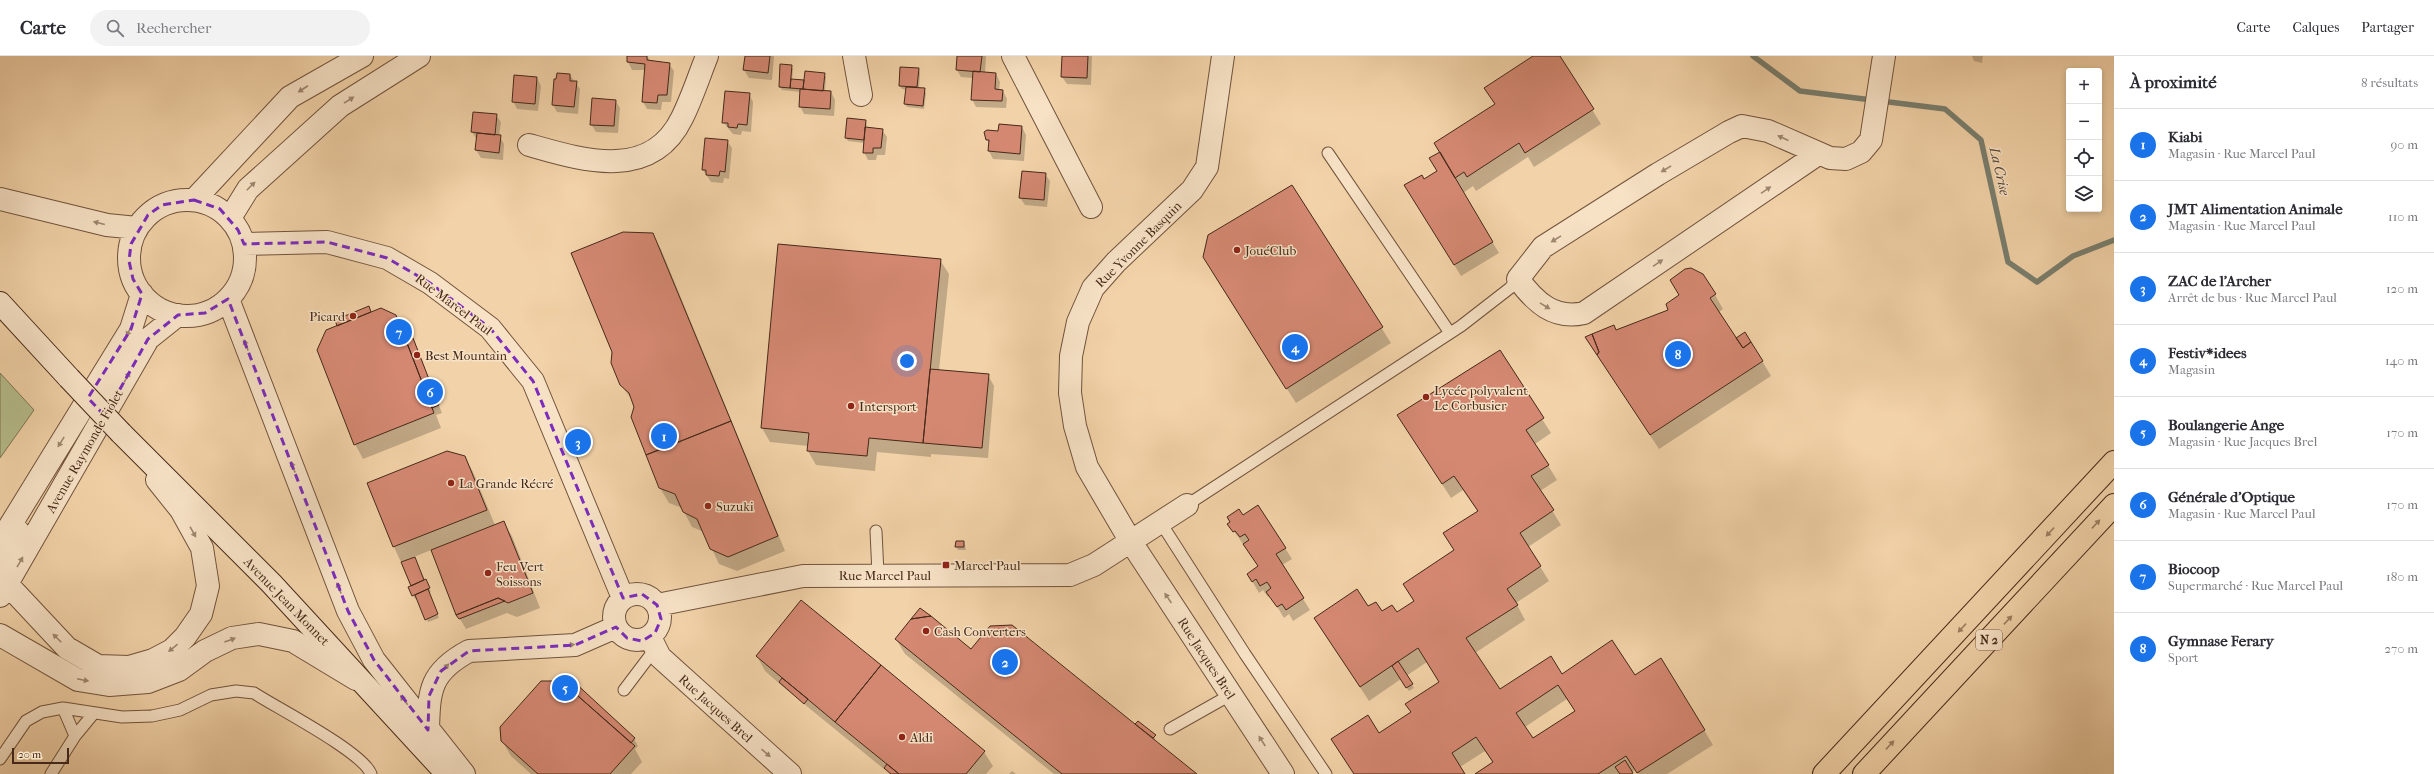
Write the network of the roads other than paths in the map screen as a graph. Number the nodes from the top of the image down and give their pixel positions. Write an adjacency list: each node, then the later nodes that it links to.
1 (362, 56): 13 (street, one-way to 13)
2 (419, 56): 15 (street, one-way to 2)
3 (707, 56): 9 (street)
4 (854, 56): 8 (street)
5 (1013, 56): 14 (street)
6 (1223, 56): 32 (street, Rue Yvonne Basquin)
7 (1884, 56): 11 (street)
8 (860, 95)
9 (529, 145)
10 (1328, 153): 23 (lane)
11 (1818, 154): 18 (street, one-way to 18); 18 (street, one-way to 11)
12 (0, 199): 16 (street, one-way to 12)
13 (194, 200): 15 (street); 16 (street)
14 (1091, 207)
15 (230, 218): 17 (street)
16 (137, 228): 19 (street)
17 (244, 244): 20 (street); 36 (street, Rue Marcel Paul)
18 (1518, 279): 23 (lane)
19 (142, 294): 22 (street); 26 (street, Avenue Raymonde Fiolet, one-way to 26)
20 (228, 298): 22 (street); 47 (street, one-way to 20)
21 (0, 302): 24 (street, bridge)
22 (178, 315): 35 (street, Avenue Raymonde Fiolet, one-way to 22)
23 (1450, 333): 27 (lane)
24 (121, 433): 35 (street, one-way to 35); 41 (street, Avenue Jean Monnet)
25 (2114, 462): 57 (highway, N 2, one-way to 57)
26 (45, 467): 31 (street, Avenue Raymonde Fiolet); 33 (street)
27 (1187, 505): 29 (street, Rue Marcel Paul)
28 (2114, 505): 58 (highway, N 2, one-way to 28)
29 (1161, 523): 32 (street, Rue Marcel Paul); 56 (lane)
30 (876, 531): 34 (lane)
31 (0, 542)
32 (1131, 542): 34 (street, Rue Marcel Paul); 43 (street, Rue Jacques Brel, one-way to 32)
33 (0, 564)
34 (878, 574): 37 (street, Rue Marcel Paul)
35 (2, 589)
36 (623, 598): 37 (street); 38 (street)
37 (657, 605): 40 (street)
38 (616, 627): 40 (street); 47 (street, one-way to 38)
39 (0, 635): 41 (street, one-way to 41)
40 (652, 643): 42 (lane); 54 (street, Rue Jacques Brel, one-way to 54)
41 (369, 686): 52 (street, Avenue Jean Monnet)
42 (624, 690)
43 (1232, 694): 46 (lane); 55 (street, Rue Jacques Brel, one-way to 43)
44 (63, 708): 45 (lane); 48 (lane); 49 (lane)
45 (94, 713): 48 (lane); 51 (lane)
46 (1170, 729)
47 (428, 730): 53 (street)
48 (75, 736): 50 (lane)
49 (0, 759)
50 (52, 774)
51 (371, 774)
52 (447, 774)
53 (464, 774)
54 (790, 774)
55 (1283, 774)
56 (1326, 774)
57 (1824, 774)
58 (1864, 774)

